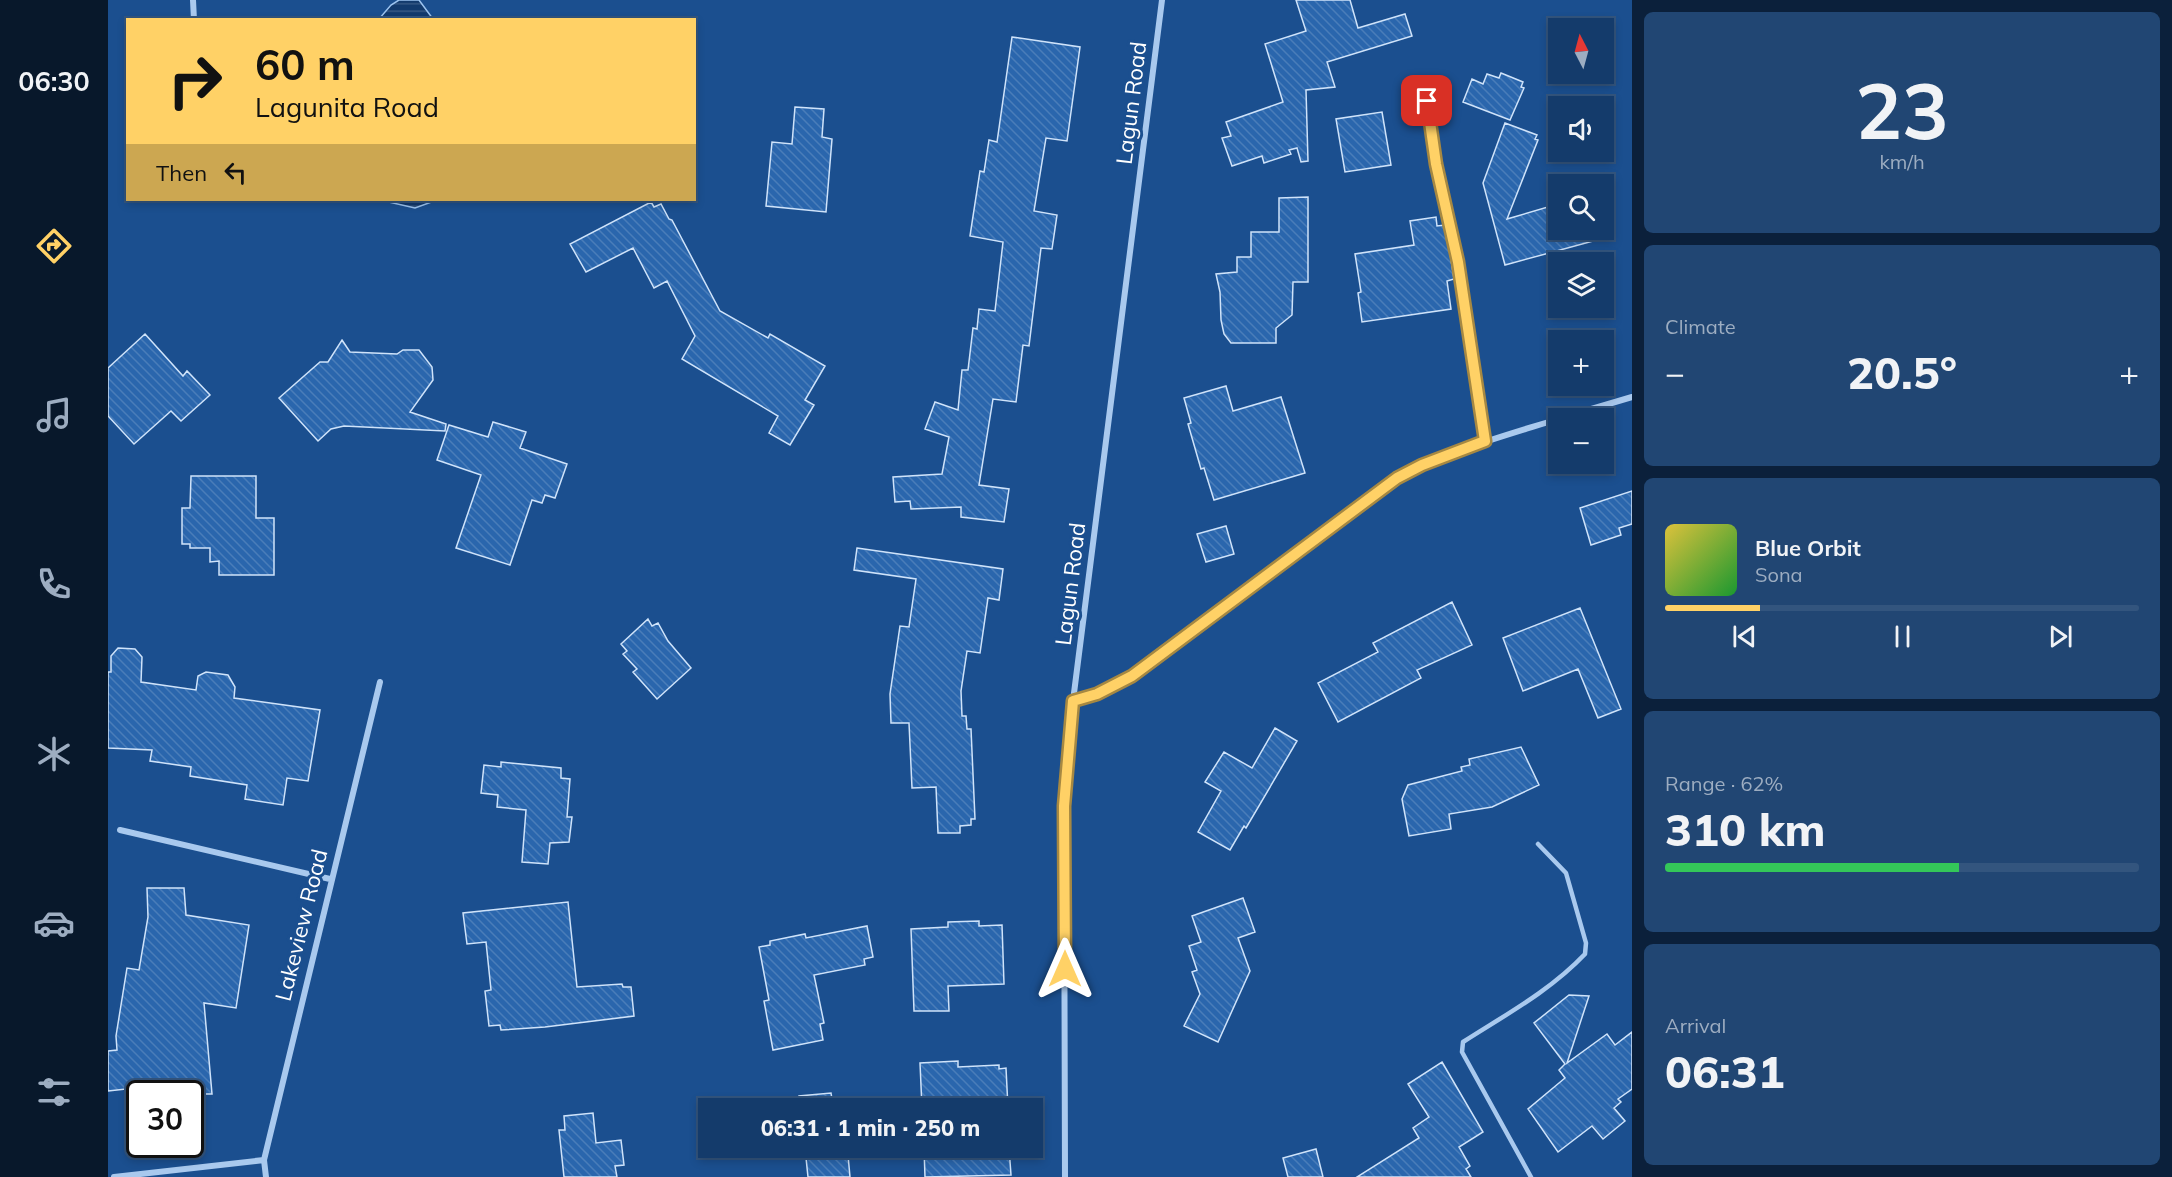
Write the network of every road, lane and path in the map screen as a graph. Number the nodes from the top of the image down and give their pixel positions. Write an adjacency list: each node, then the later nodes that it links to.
1 (193, 0): 3 (street)
2 (1162, 0): 10 (street, Lagun Road)
3 (194, 18)
4 (1427, 101): 8 (lane)
5 (1632, 397): 6 (street)
6 (1596, 408)
7 (1548, 423): 8 (street)
8 (1485, 441): 10 (street)
9 (380, 682): 13 (street, Lakeview Road)
10 (1073, 701): 17 (street, Lagun Road)
11 (120, 830): 13 (street)
12 (1538, 844): 18 (lane)
13 (330, 879): 14 (street, Lakeview Road)
14 (264, 1160): 15 (street); 16 (street, Lakeview Road)
15 (114, 1177)
16 (267, 1177)
17 (1065, 1177)
18 (1531, 1177)

